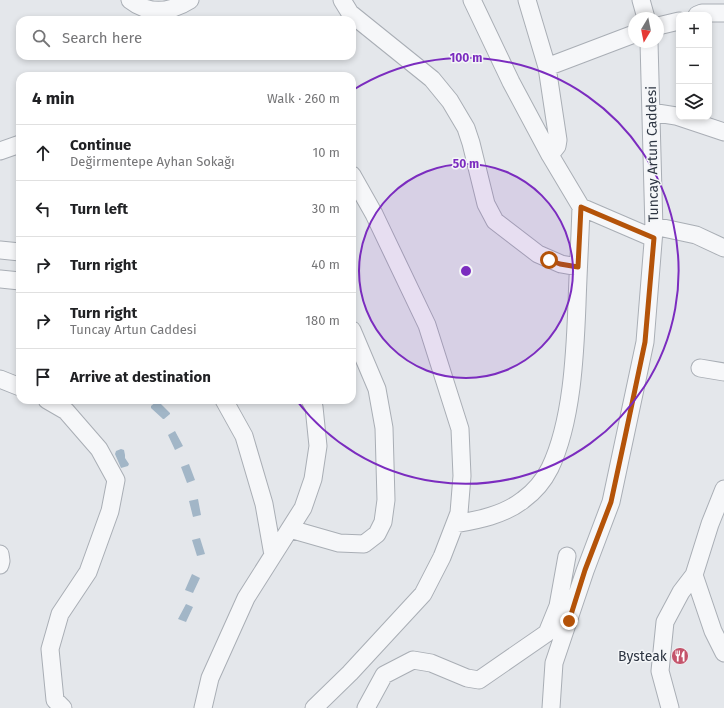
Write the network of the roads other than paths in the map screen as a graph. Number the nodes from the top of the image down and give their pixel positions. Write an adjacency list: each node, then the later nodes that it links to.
1 (130, 0): 2 (street)
2 (190, 0)
3 (342, 0): 10 (street)
4 (472, 0): 21 (street)
5 (527, 0): 16 (street)
6 (641, 0): 7 (street)
7 (644, 12)
8 (712, 13): 9 (street)
9 (724, 13)
10 (353, 16)
11 (356, 19): 28 (street)
12 (676, 22): 13 (street)
13 (664, 25)
14 (628, 36): 16 (street)
15 (649, 48): 17 (street, Tuncay Artun Caddesi)
16 (547, 68): 21 (street)
17 (651, 112): 18 (street); 24 (street, Tuncay Artun Caddesi)
18 (724, 132)
19 (16, 145): 20 (street)
20 (0, 151)
21 (550, 155): 23 (street)
22 (356, 182): 40 (street)
23 (581, 207): 24 (street); 28 (street)
24 (654, 232): 25 (street); 47 (street, Tuncay Artun Caddesi)
25 (724, 248)
26 (0, 250): 27 (street)
27 (16, 252)
28 (578, 267): 40 (street)
29 (0, 279): 30 (street)
30 (16, 281)
31 (356, 339): 41 (street)
32 (700, 368): 33 (street)
33 (724, 372)
34 (0, 379): 35 (street)
35 (16, 385)
36 (54, 404): 49 (street)
37 (226, 404): 43 (street)
38 (313, 404): 41 (street)
39 (724, 490): 46 (street)
40 (455, 524): 51 (street)
41 (290, 529): 43 (street)
42 (0, 554): 45 (street)
43 (273, 555): 50 (street)
44 (567, 556): 47 (street)
45 (0, 565)
46 (694, 575): 48 (street); 54 (street)
47 (558, 628): 52 (street); 53 (street, Tuncay Artun Caddesi)
48 (724, 653)
49 (63, 708)
50 (203, 708)
51 (314, 708)
52 (366, 708)
53 (551, 708)
54 (670, 708)

